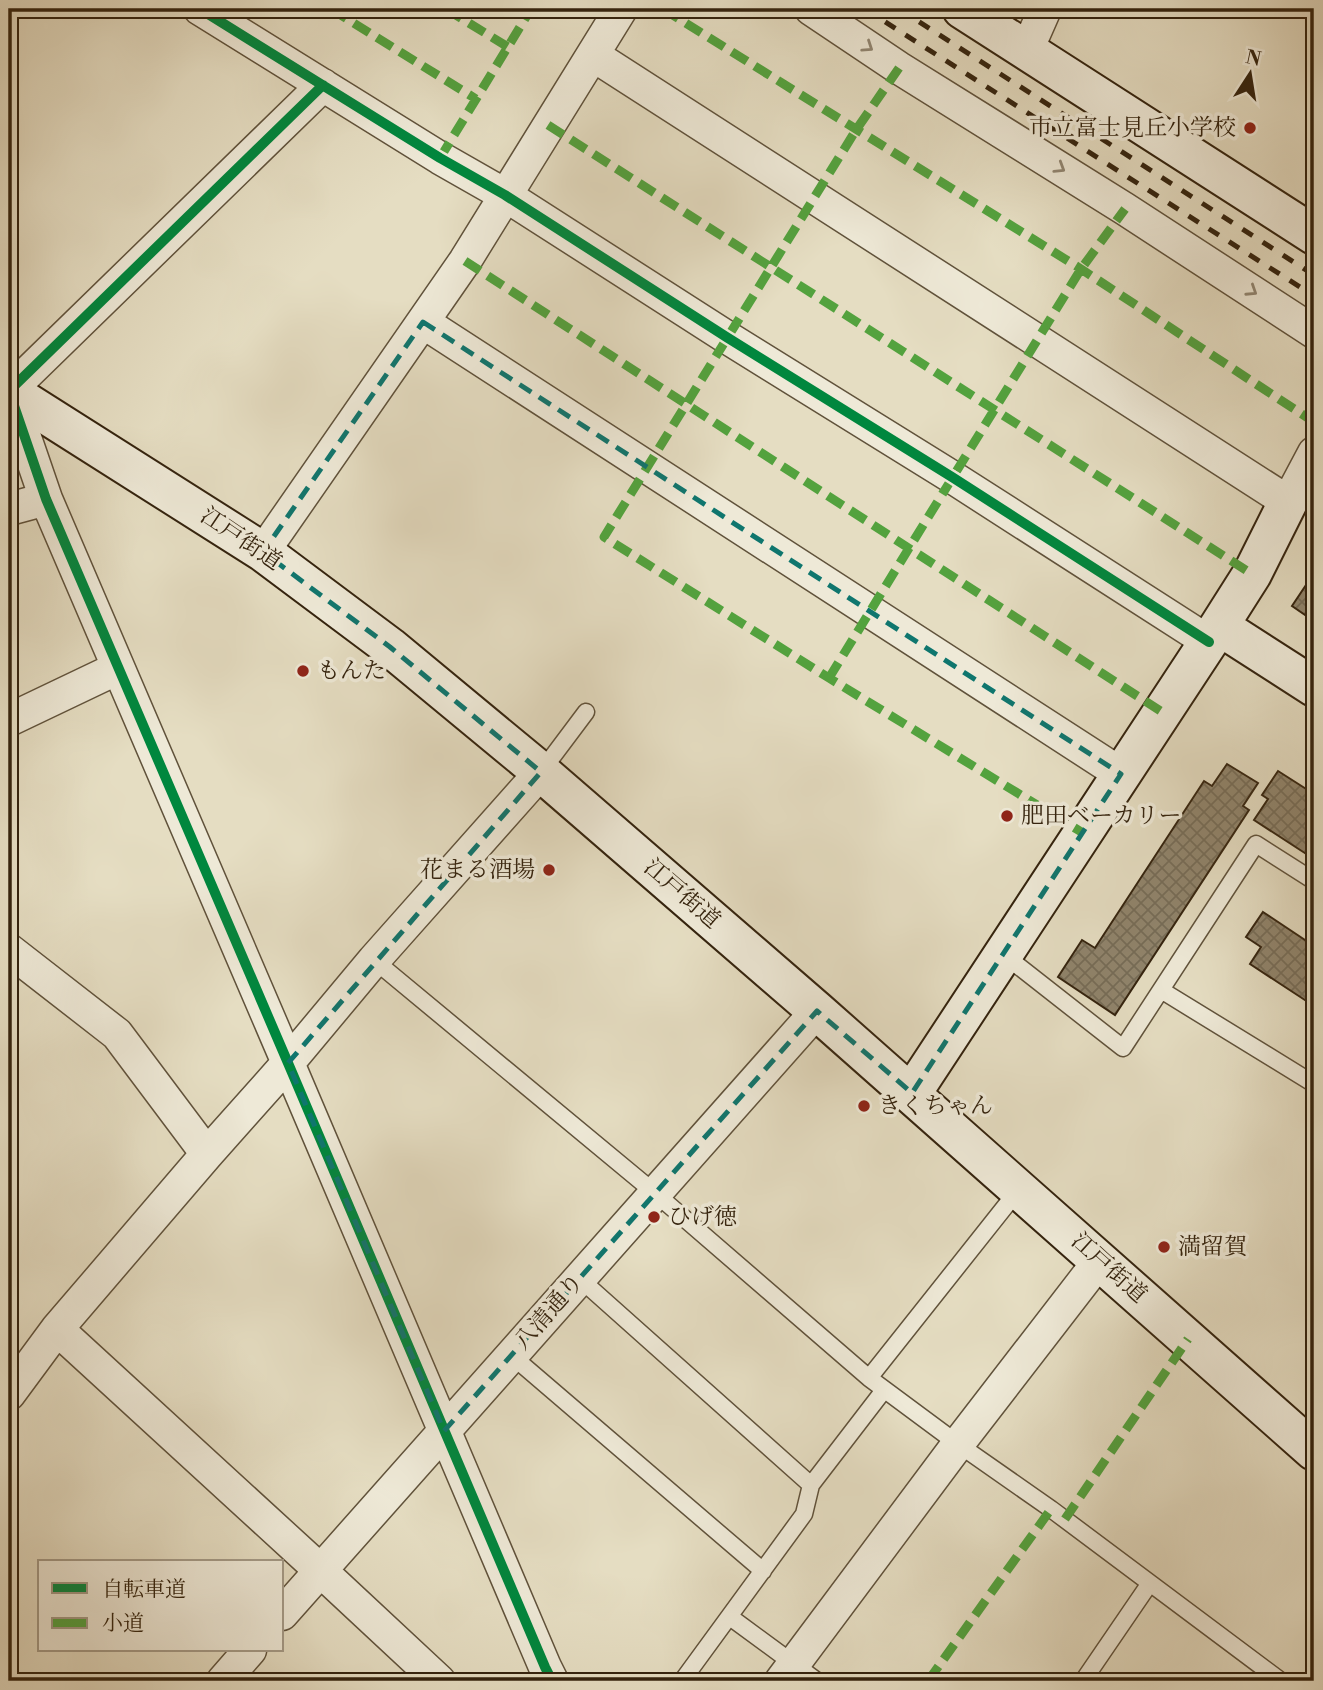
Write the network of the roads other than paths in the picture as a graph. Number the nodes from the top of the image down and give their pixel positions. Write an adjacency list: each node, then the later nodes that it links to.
1 (200, 9): 6 (street)
2 (621, 9): 8 (street)
3 (811, 9): 13 (street, one-way to 13)
4 (962, 9): 7 (main road)
5 (1045, 9): 7 (street)
6 (238, 19): 9 (street)
7 (1027, 50): 11 (main road)
8 (593, 55): 10 (street); 17 (street)
9 (323, 85): 10 (street); 14 (street)
10 (505, 195): 12 (street); 20 (street)
11 (1314, 235)
12 (423, 322): 19 (street); 26 (street)
13 (1314, 332)
14 (9, 391): 16 (street); 19 (main road, 江戸街道)
15 (1314, 453): 17 (street)
16 (46, 499): 18 (street); 21 (street)
17 (1288, 502): 20 (main road)
18 (9, 509)
19 (263, 552): 25 (main road, 江戸街道)
20 (1214, 634): 22 (main road); 26 (main road)
21 (118, 668): 24 (street); 33 (street)
22 (1314, 687)
23 (586, 712): 25 (lane)
24 (9, 720)
25 (541, 772): 30 (street); 32 (main road, 江戸街道)
26 (1121, 774): 29 (main road)
27 (1314, 881): 31 (lane)
28 (9, 950): 36 (street)
29 (1003, 954): 31 (lane); 35 (main road)
30 (374, 960): 33 (street); 38 (lane)
31 (1161, 990): 34 (lane)
32 (817, 1011): 35 (main road, 江戸街道); 38 (street, 八清通り)
33 (288, 1063): 36 (street); 46 (street)
34 (1314, 1084)
35 (912, 1093): 37 (main road, 江戸街道)
36 (207, 1154): 41 (street)
37 (1020, 1189): 39 (main road, 江戸街道); 43 (lane)
38 (655, 1193): 40 (street, 八清通り); 43 (lane)
39 (1100, 1260): 47 (street); 48 (main road, 江戸街道)
40 (579, 1279): 42 (street, 八清通り); 49 (lane)
41 (57, 1329): 44 (street); 50 (street)
42 (511, 1355): 46 (street, 八清通り); 51 (lane)
43 (869, 1378): 45 (lane)
44 (12, 1383)
45 (884, 1390): 47 (lane); 49 (lane)
46 (444, 1431): 50 (street, 八清通り); 57 (street)
47 (958, 1444): 52 (lane); 55 (street)
48 (1314, 1451)
49 (811, 1485): 51 (lane)
50 (321, 1570): 53 (street, 八清通り); 56 (street)
51 (763, 1571): 54 (lane)
52 (1150, 1583): 59 (lane); 60 (lane)
53 (284, 1612)
54 (730, 1617): 55 (lane); 58 (lane)
55 (797, 1676)
56 (439, 1681)
57 (552, 1681)
58 (682, 1681)
59 (1083, 1681)
60 (1281, 1681)

